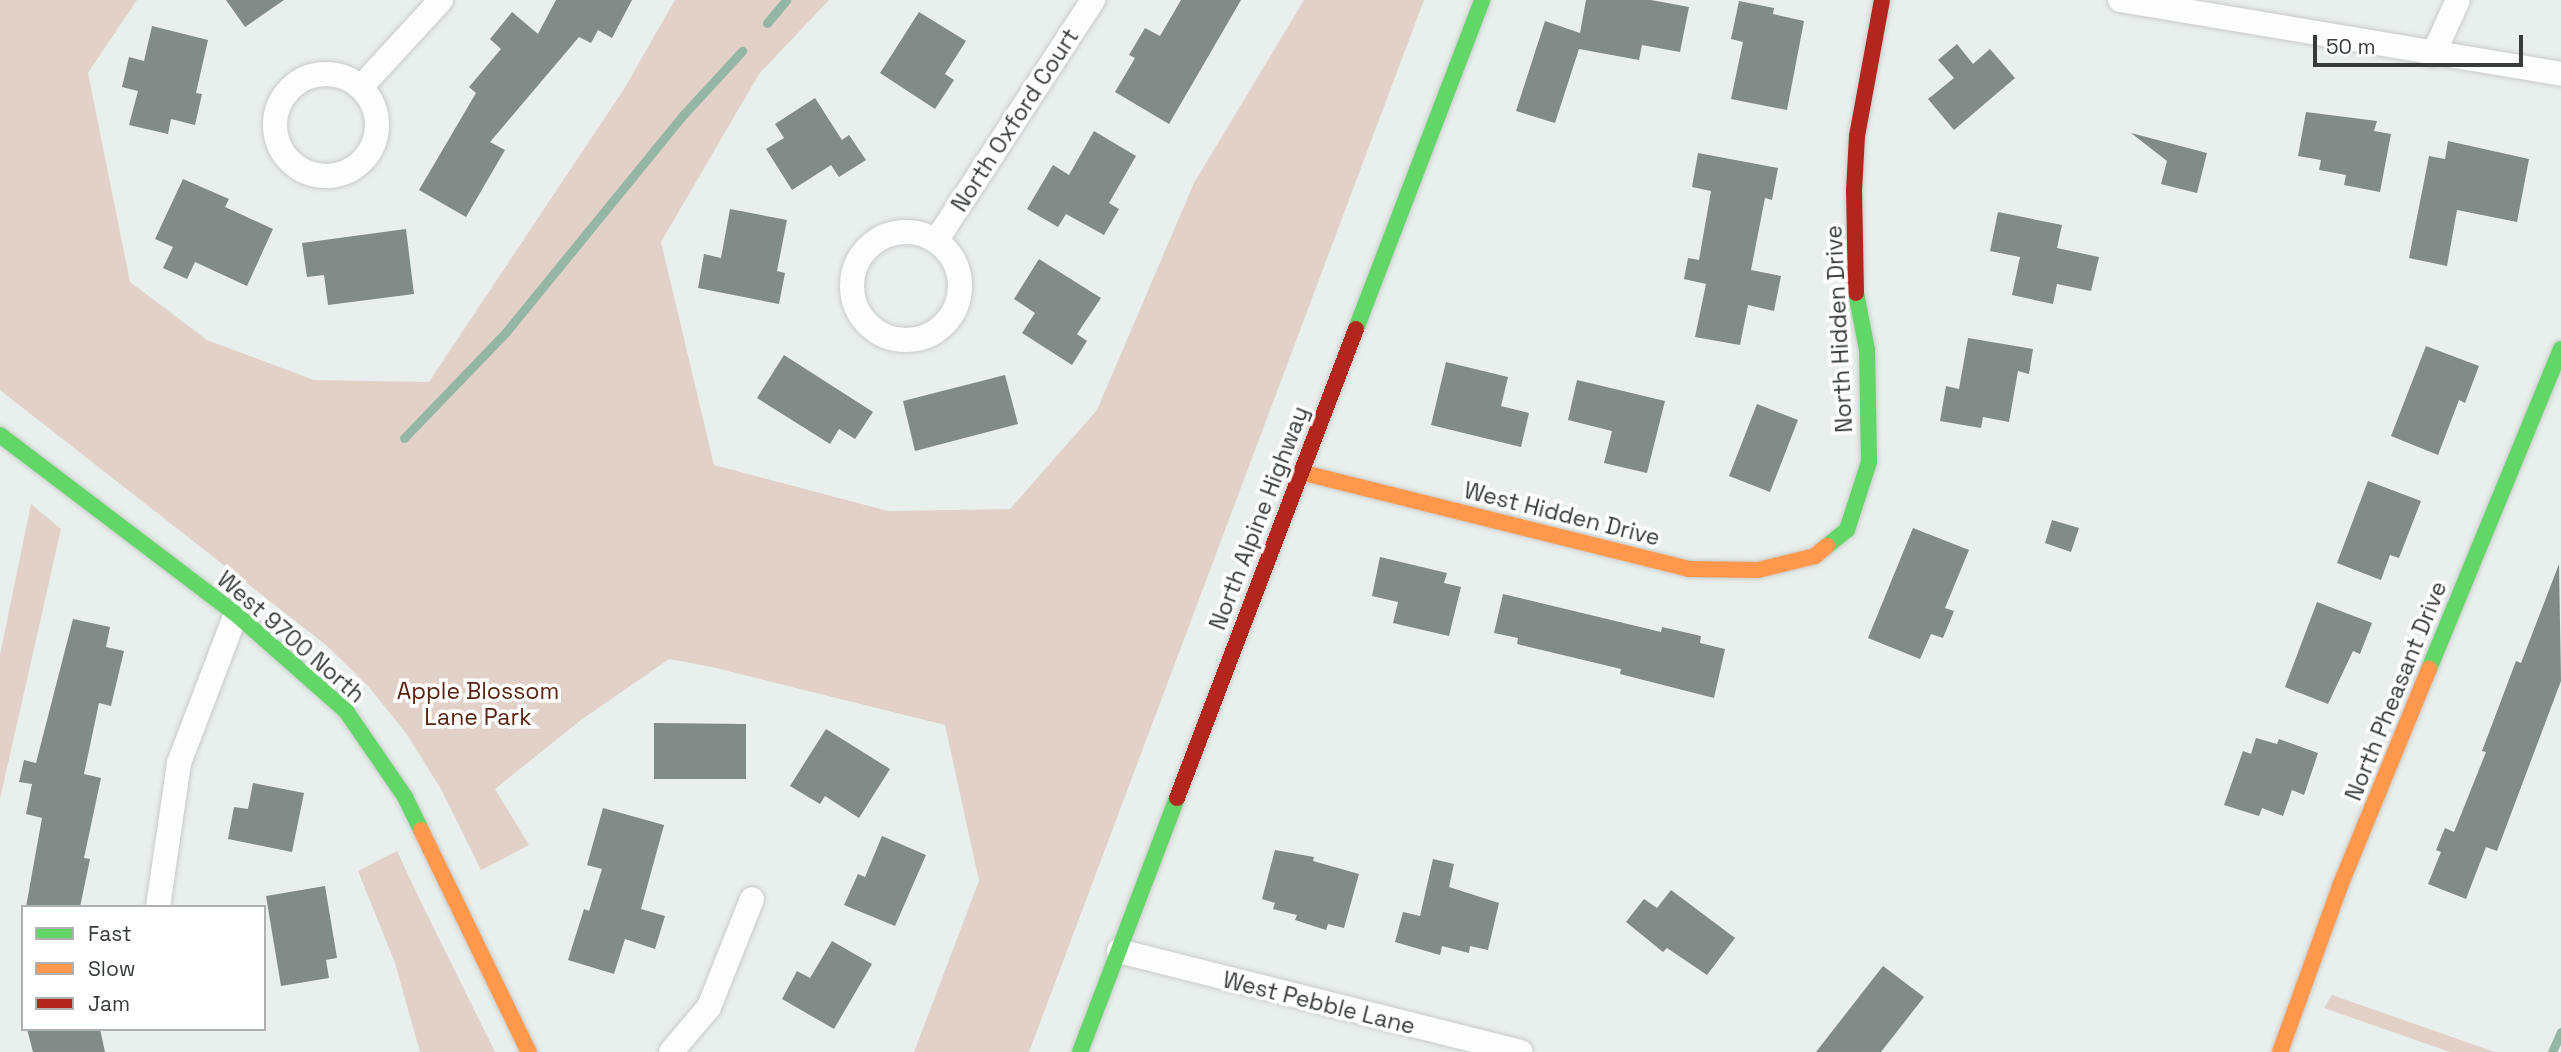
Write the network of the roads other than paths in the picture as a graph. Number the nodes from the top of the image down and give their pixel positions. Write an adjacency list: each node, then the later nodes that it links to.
1 (441, 0): 9 (street)
2 (1093, 0): 10 (street, North Oxford Court)
3 (1482, 0): 13 (street, North Alpine Highway)
4 (1882, 0): 14 (street, North Hidden Drive)
5 (2120, 0): 7 (street)
6 (2458, 0): 7 (street)
7 (2433, 55): 8 (street)
8 (2561, 74)
9 (360, 88): 9 (street)
10 (936, 241): 10 (street)
11 (2561, 349): 23 (street, North Pheasant Drive)
12 (0, 435): 15 (street, West 9700 North)
13 (1300, 472): 14 (street, West Hidden Drive); 18 (street, North Alpine Highway)
14 (1815, 556)
15 (236, 614): 17 (street); 19 (street, West 9700 North)
16 (752, 899): 20 (street)
17 (158, 905)
18 (1119, 951): 21 (street, North Alpine Highway); 22 (street, West Pebble Lane)
19 (529, 1052)
20 (671, 1052)
21 (1080, 1052)
22 (1520, 1052)
23 (2280, 1052)

